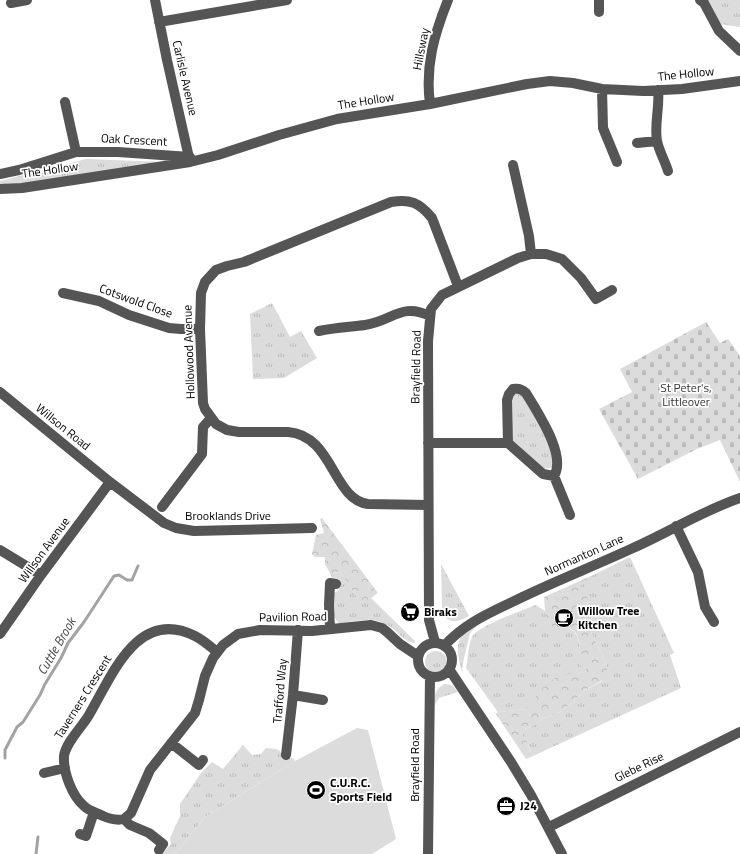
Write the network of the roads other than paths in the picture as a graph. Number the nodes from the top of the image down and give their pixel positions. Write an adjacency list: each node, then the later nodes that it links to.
1 (27, 0): 7 (street)
2 (155, 0): 10 (street, Carlisle Avenue)
3 (287, 0): 8 (street)
4 (448, 0): 16 (street, Hillsway)
5 (599, 0): 9 (street)
6 (700, 0): 11 (street)
7 (11, 3)
8 (240, 4): 10 (street)
9 (599, 12)
10 (159, 22): 20 (street, Carlisle Avenue)
11 (740, 51)
12 (740, 81): 14 (street, The Hollow)
13 (602, 89): 14 (street, The Hollow); 16 (street, The Hollow); 21 (street)
14 (658, 90): 17 (street)
15 (65, 102): 19 (street)
16 (430, 104): 20 (street, The Hollow)
17 (657, 141): 18 (street); 23 (street)
18 (637, 143)
19 (76, 152): 20 (street, Oak Crescent); 24 (street, Oak Crescent)
20 (190, 159): 25 (street, The Hollow)
21 (617, 162)
22 (513, 165): 26 (street)
23 (668, 171)
24 (0, 174)
25 (0, 190)
26 (531, 254): 27 (street, Brayfield Road); 28 (street, Brayfield Road)
27 (458, 286): 30 (street, Brayfield Road); 31 (street, Hollowood Avenue)
28 (612, 290)
29 (63, 292): 31 (street, Cotswold Close)
30 (430, 316): 32 (street); 35 (street, Brayfield Road)
31 (200, 329): 34 (street, Hollowood Avenue)
32 (319, 331)
33 (0, 392): 38 (street, Willson Road)
34 (211, 418): 40 (street); 41 (street)
35 (428, 443): 36 (street); 40 (street, Brayfield Road)
36 (508, 443): 37 (street); 37 (street)
37 (554, 476): 42 (street)
38 (110, 482): 44 (street, Brooklands Drive); 46 (street, Willson Avenue)
39 (740, 498): 43 (street, Normanton Lane)
40 (428, 505): 52 (street, Brayfield Road)
41 (162, 507)
42 (570, 515)
43 (676, 526): 48 (street); 52 (street, Normanton Lane)
44 (312, 528)
45 (0, 550): 46 (street)
46 (41, 575): 51 (street, Willson Avenue)
47 (336, 584): 50 (street)
48 (714, 622)
49 (298, 630): 50 (street, Pavilion Road); 53 (street, Pavilion Road); 57 (street, Trafford Way)
50 (330, 630): 54 (street, Pavilion Road)
51 (0, 634)
52 (440, 644): 54 (street); 55 (street)
53 (217, 652): 60 (street, Pavilion Road); 63 (street, Taverners Crescent)
54 (418, 656): 56 (street)
55 (449, 669): 56 (street); 67 (street)
56 (430, 676): 70 (street, Brayfield Road)
57 (293, 695): 58 (street); 61 (street, Trafford Way)
58 (324, 700)
59 (740, 732): 67 (street, Glebe Rise)
60 (171, 743): 62 (street); 66 (street, Pavilion Road)
61 (286, 754)
62 (202, 760)
63 (65, 768): 64 (street); 65 (street, Taverners Crescent)
64 (44, 773)
65 (94, 812): 66 (street, Taverners Crescent); 68 (street)
66 (124, 819): 69 (street, Taverners Crescent)
67 (549, 827): 71 (street)
68 (80, 834)
69 (159, 850)
70 (428, 854)
71 (562, 854)

